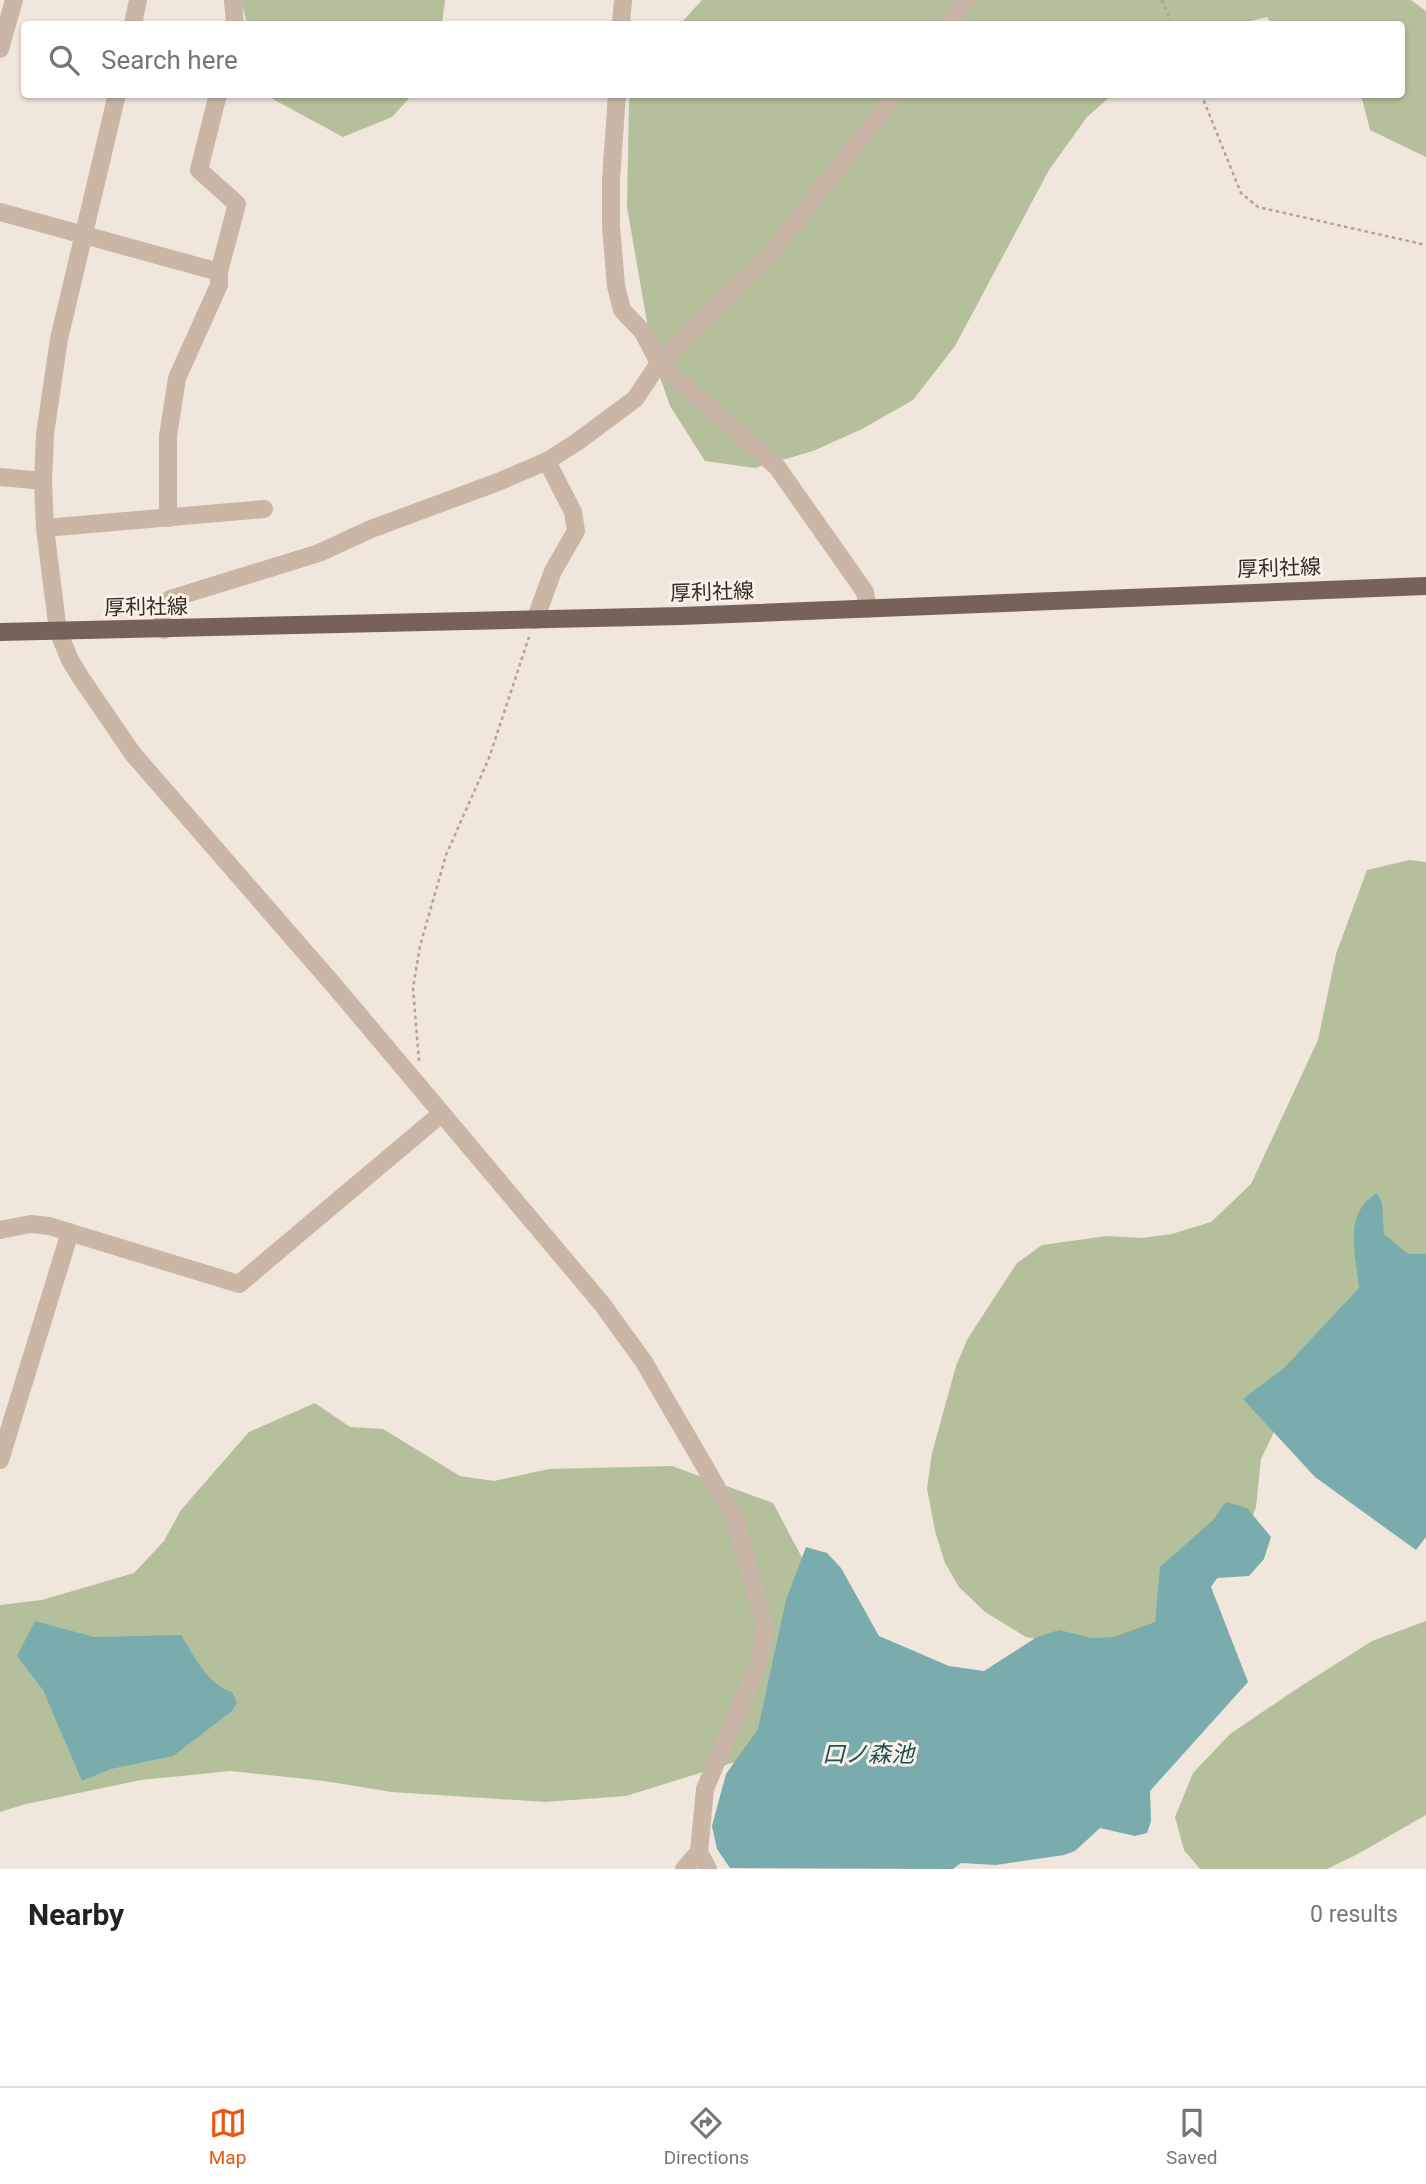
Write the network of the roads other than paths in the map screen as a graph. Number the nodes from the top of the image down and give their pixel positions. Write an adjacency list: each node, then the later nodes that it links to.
1 (14, 0): 10 (street)
2 (138, 0): 6 (street)
3 (233, 0): 7 (street)
4 (623, 0): 8 (street)
5 (966, 0): 9 (street)
6 (134, 21)
7 (236, 21)
8 (621, 21)
9 (951, 21)
10 (0, 48)
11 (116, 98): 16 (street)
12 (217, 98): 17 (street)
13 (617, 98): 18 (street)
14 (893, 98): 18 (street)
15 (0, 212): 16 (street)
16 (85, 235): 17 (street); 21 (street)
17 (219, 272): 23 (street)
18 (659, 363): 19 (street); 26 (street)
19 (547, 461): 27 (street); 28 (street)
20 (0, 477): 21 (street)
21 (43, 481): 24 (street)
22 (264, 509): 23 (street)
23 (168, 518): 24 (street)
24 (45, 528): 29 (street)
25 (1426, 586): 26 (main road, 厚利社線)
26 (868, 609): 27 (main road, 厚利社線)
27 (535, 620): 28 (main road, 厚利社線)
28 (163, 630): 29 (main road, 厚利社線)
29 (58, 631): 30 (main road, 厚利社線); 31 (street)
30 (0, 632)
31 (441, 1114): 33 (street); 35 (street)
32 (0, 1230): 33 (street)
33 (70, 1232): 34 (street)
34 (0, 1460)
35 (699, 1852): 36 (street); 37 (street)
36 (684, 1869)
37 (708, 1869)

